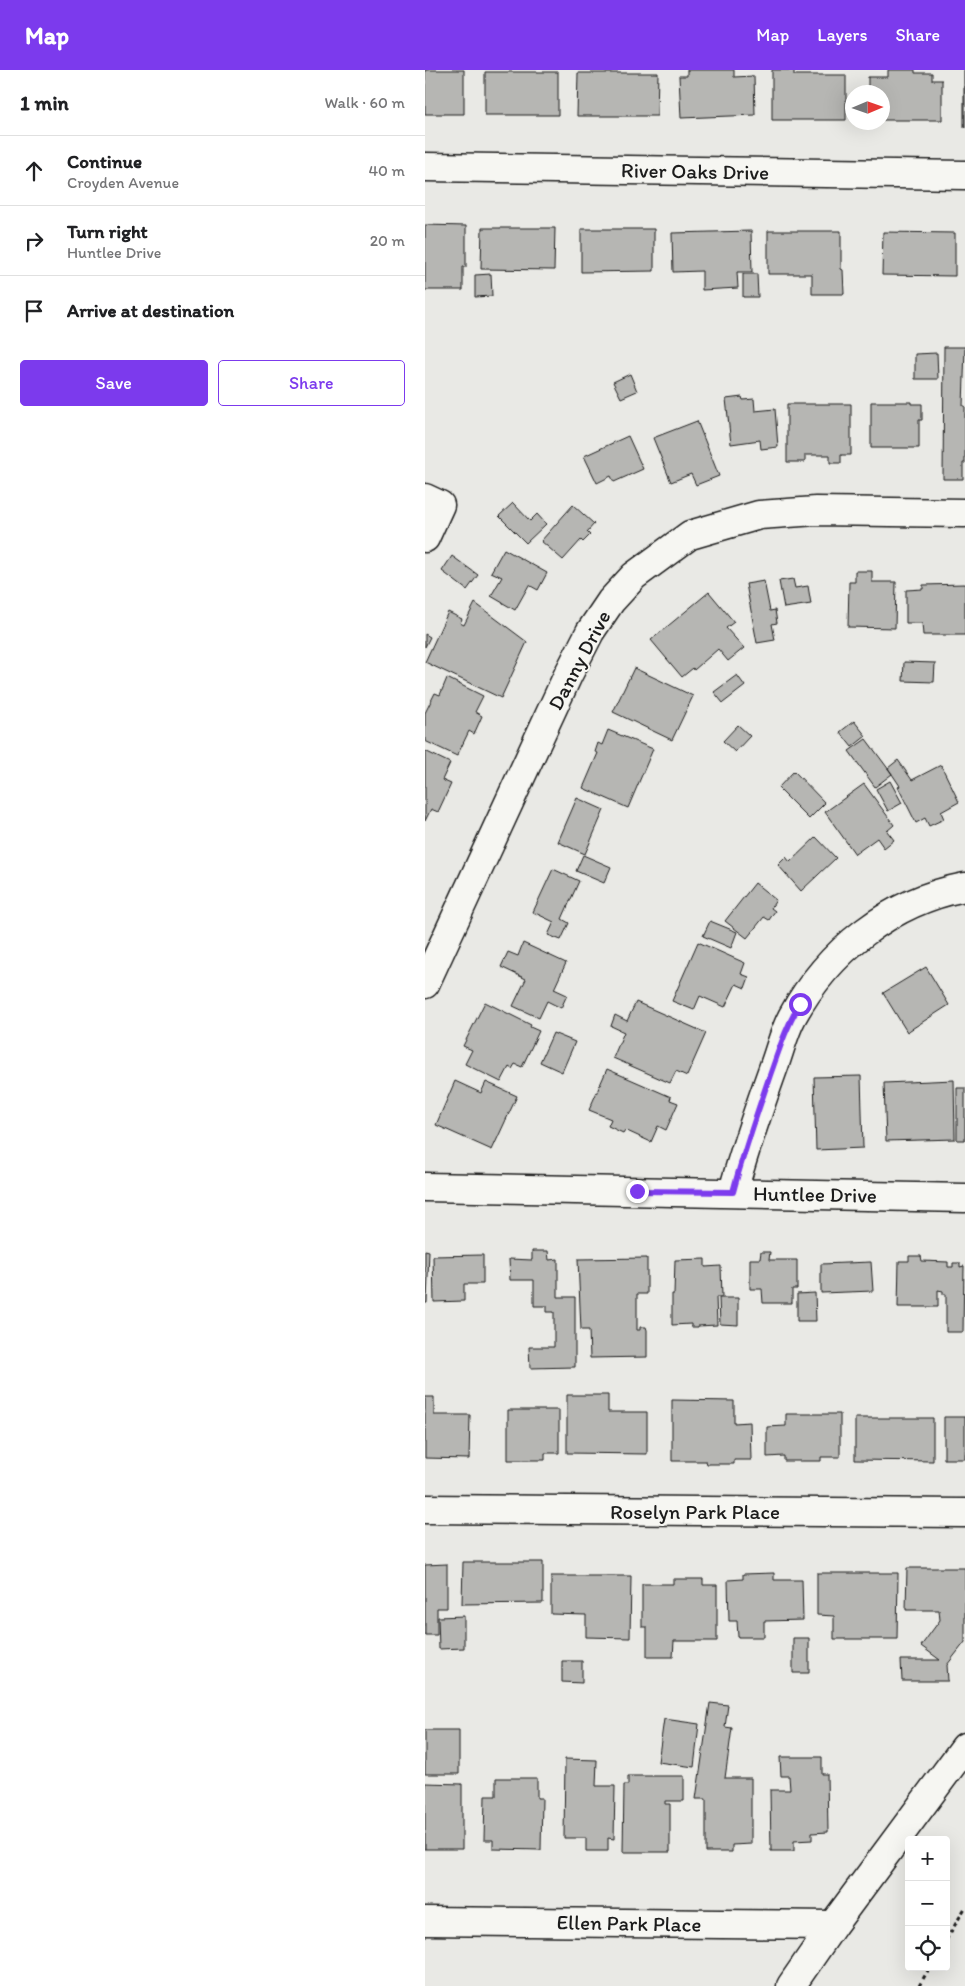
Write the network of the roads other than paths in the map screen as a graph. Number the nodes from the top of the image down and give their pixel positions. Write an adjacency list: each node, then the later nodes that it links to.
1 (425, 167): 2 (street, River Oaks Drive)
2 (965, 176)
3 (425, 498): 5 (street)
4 (965, 513): 7 (street, Danny Drive)
5 (425, 538)
6 (965, 887): 9 (street)
7 (425, 984)
8 (425, 1187): 9 (street, Huntlee Drive)
9 (733, 1192): 10 (street, Huntlee Drive)
10 (965, 1198)
11 (425, 1509): 12 (street, Roselyn Park Place)
12 (965, 1513)
13 (965, 1747): 15 (street)
14 (425, 1921): 15 (street, Ellen Park Place)
15 (833, 1925): 16 (street)
16 (791, 1986)

